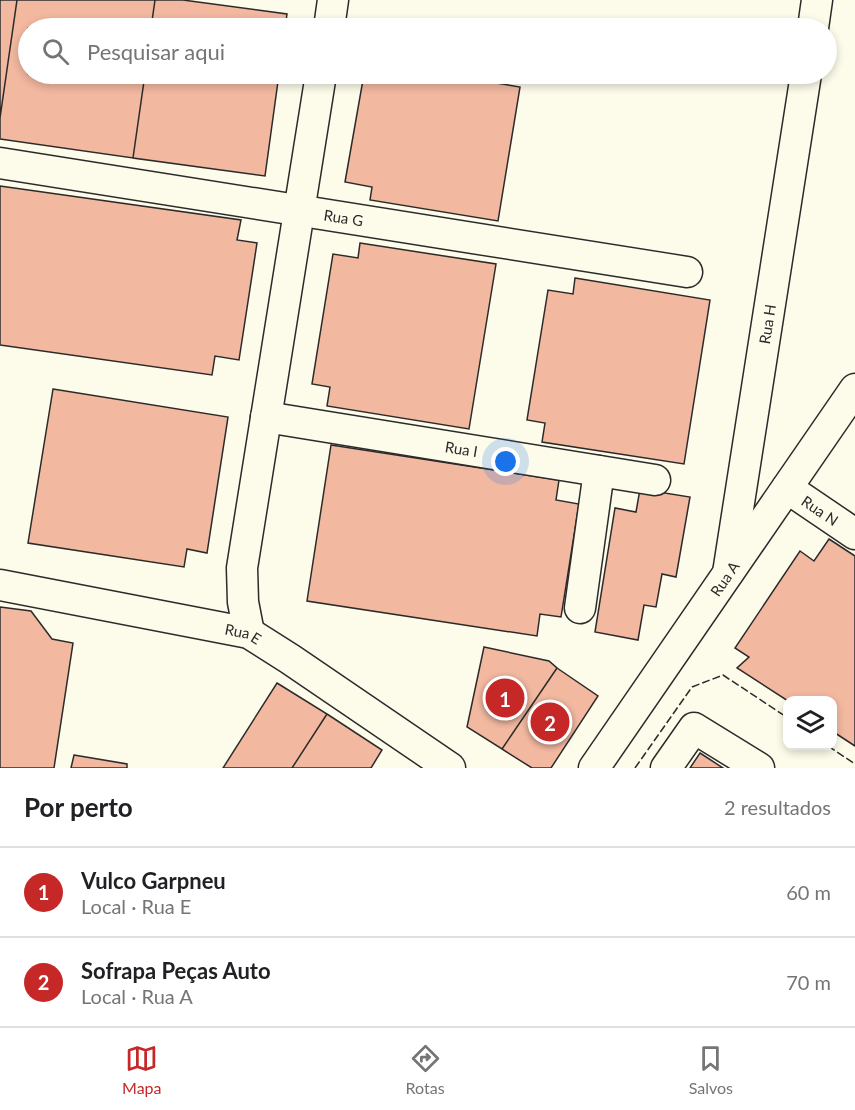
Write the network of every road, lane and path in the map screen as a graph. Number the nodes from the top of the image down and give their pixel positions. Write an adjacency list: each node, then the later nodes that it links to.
1 (333, 0): 3 (street)
2 (817, 0): 4 (street)
3 (330, 18)
4 (814, 18)
5 (319, 84): 8 (street)
6 (804, 84): 16 (street, Rua H)
7 (0, 162): 8 (street, Rua G)
8 (299, 210): 9 (street, Rua G); 11 (street)
9 (687, 272)
10 (855, 389): 14 (street, Rua A)
11 (266, 417): 12 (street, Rua I); 19 (street)
12 (599, 471): 13 (street, Rua I); 18 (street)
13 (655, 480)
14 (787, 488): 15 (street, Rua N); 16 (street, Rua A)
15 (855, 534)
16 (728, 573): 21 (street, Rua A)
17 (0, 585): 19 (street, Rua E)
18 (580, 608)
19 (249, 633): 20 (street, Rua E)
20 (450, 768)
21 (594, 768)
22 (666, 768): 23 (street)
23 (759, 768)

